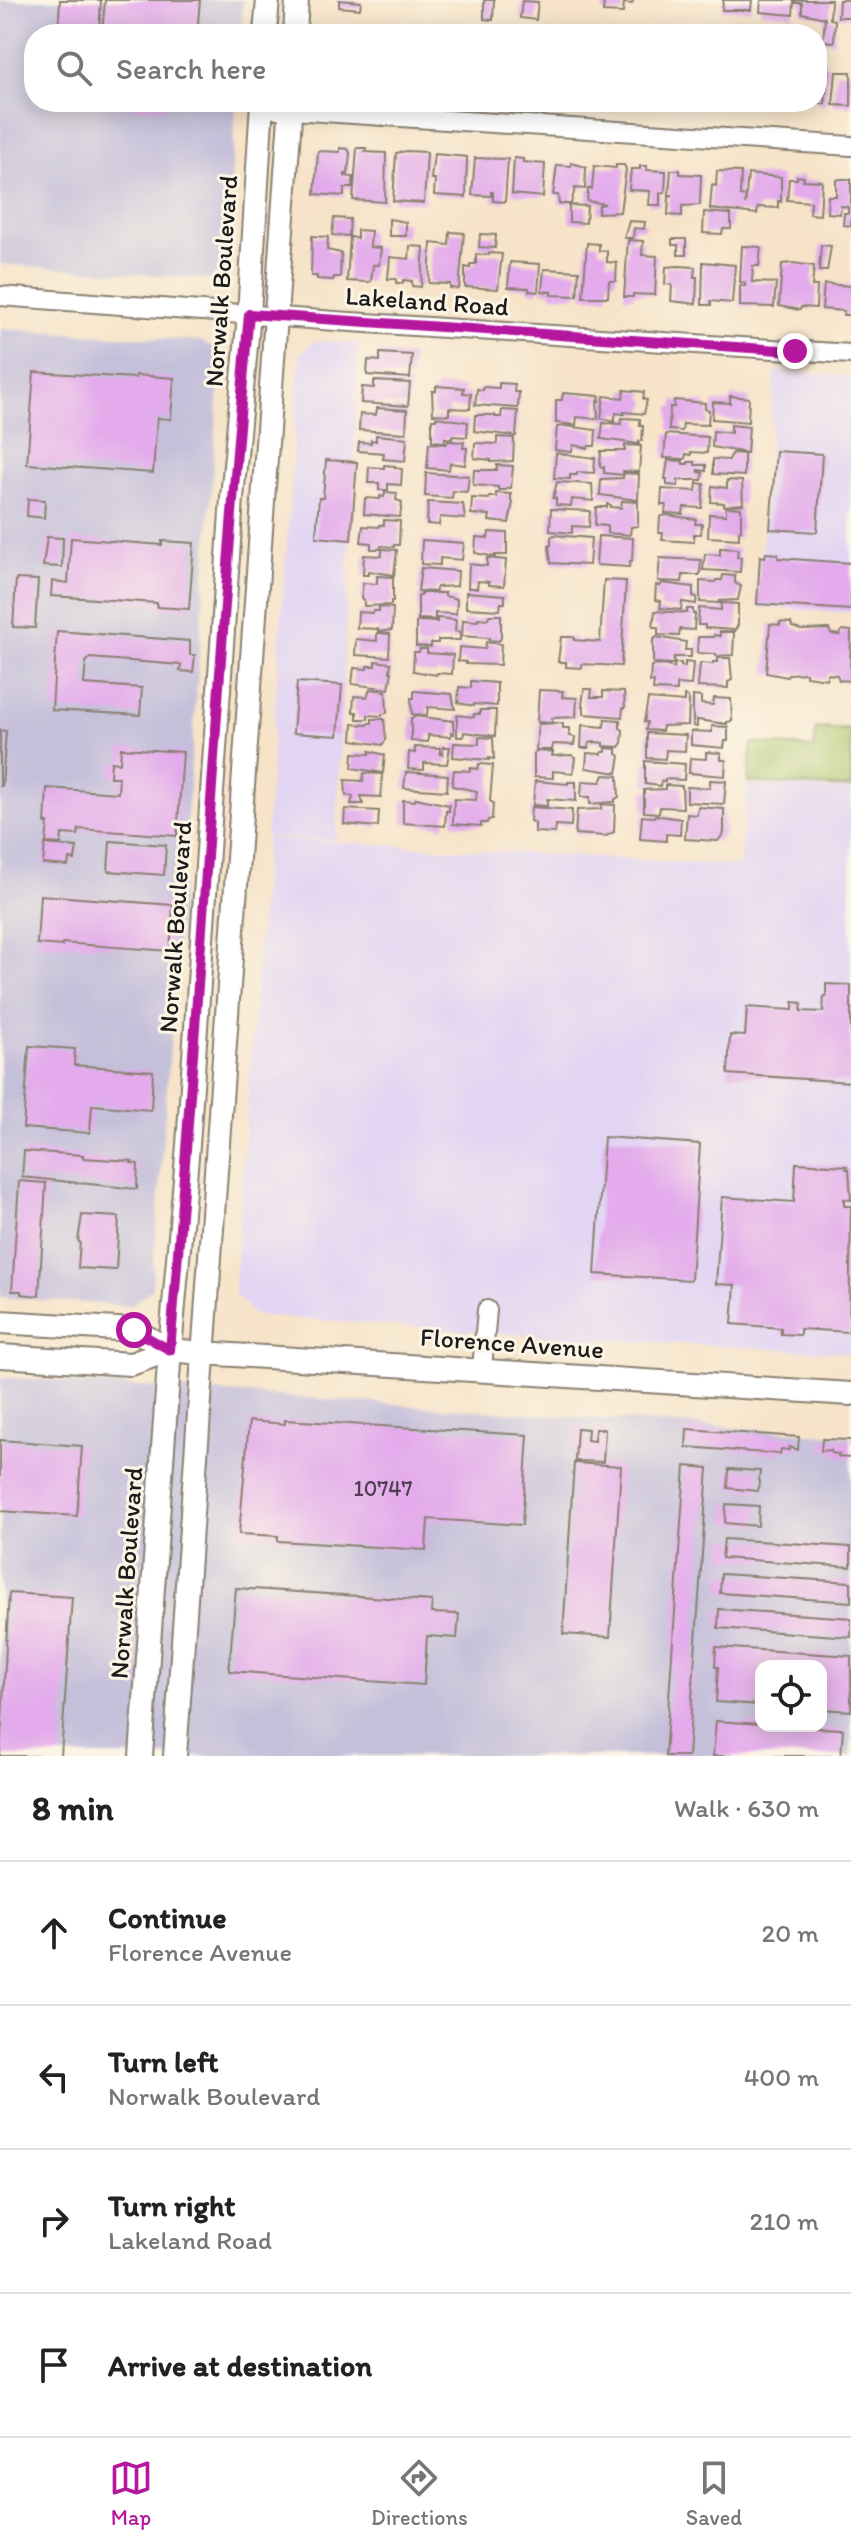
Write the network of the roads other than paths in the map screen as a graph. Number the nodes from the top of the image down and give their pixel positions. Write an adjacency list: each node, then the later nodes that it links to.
1 (268, 0): 3 (main road)
2 (297, 0): 4 (main road)
3 (266, 24)
4 (296, 24)
5 (261, 112): 10 (main road, Norwalk Boulevard)
6 (290, 112): 11 (main road)
7 (374, 112): 8 (street)
8 (851, 146)
9 (0, 296): 10 (street, Lakeland Road)
10 (249, 314): 11 (street, Lakeland Road); 15 (main road, Norwalk Boulevard)
11 (277, 317): 12 (street, Lakeland Road); 16 (main road)
12 (851, 354)
13 (487, 1310): 18 (street)
14 (0, 1322): 15 (main road, Florence Avenue)
15 (170, 1350): 16 (main road, Florence Avenue); 17 (main road, Florence Avenue); 20 (main road, Norwalk Boulevard)
16 (202, 1353): 18 (main road, Florence Avenue); 21 (main road)
17 (0, 1356)
18 (482, 1369): 19 (main road, Florence Avenue)
19 (851, 1394)
20 (141, 1756)
21 (175, 1756)

